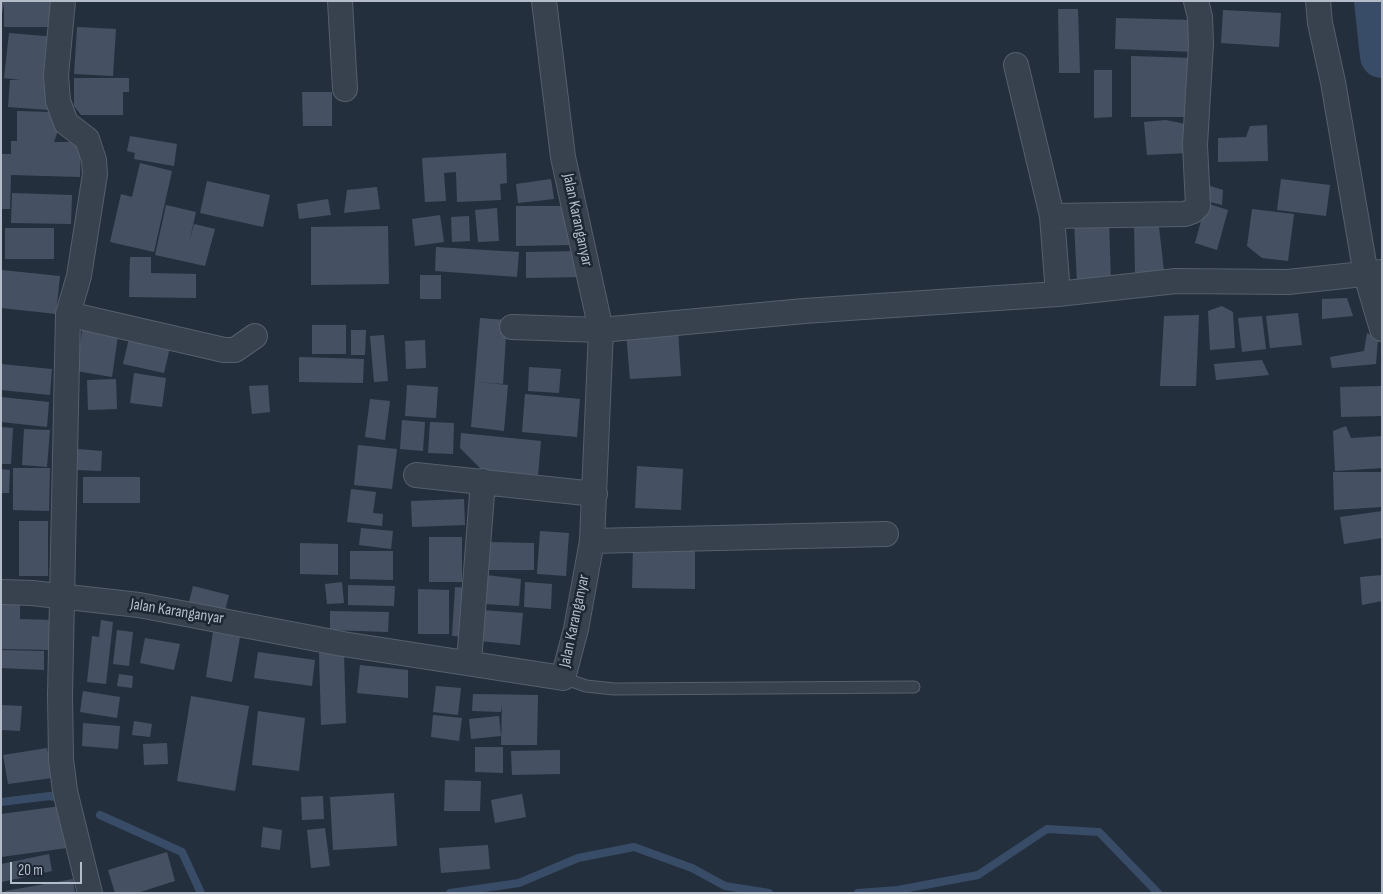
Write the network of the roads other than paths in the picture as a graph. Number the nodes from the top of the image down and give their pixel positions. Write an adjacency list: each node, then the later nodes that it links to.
1 (63, 1): 11 (street)
2 (340, 1): 7 (street)
3 (544, 1): 14 (street, Jalan Karanganyar)
4 (1196, 1): 8 (street)
5 (1318, 1): 9 (street)
6 (1016, 65): 8 (street)
7 (345, 89)
8 (1052, 216): 10 (street)
9 (1374, 273): 10 (street); 13 (street)
10 (1058, 294): 14 (street)
11 (68, 314): 15 (street); 22 (street)
12 (512, 328): 14 (street)
13 (1382, 329)
14 (601, 330): 18 (street, Jalan Karanganyar)
15 (255, 336)
16 (416, 475): 17 (street)
17 (483, 481): 18 (street); 23 (street)
18 (595, 494): 20 (street, Jalan Karanganyar)
19 (886, 534): 20 (street)
20 (592, 541): 24 (street, Jalan Karanganyar)
21 (1, 592): 22 (street, Jalan Karanganyar)
22 (62, 596): 23 (street, Jalan Karanganyar); 26 (street)
23 (469, 662): 24 (street, Jalan Karanganyar)
24 (563, 678): 25 (lane)
25 (914, 687)
26 (90, 893)

